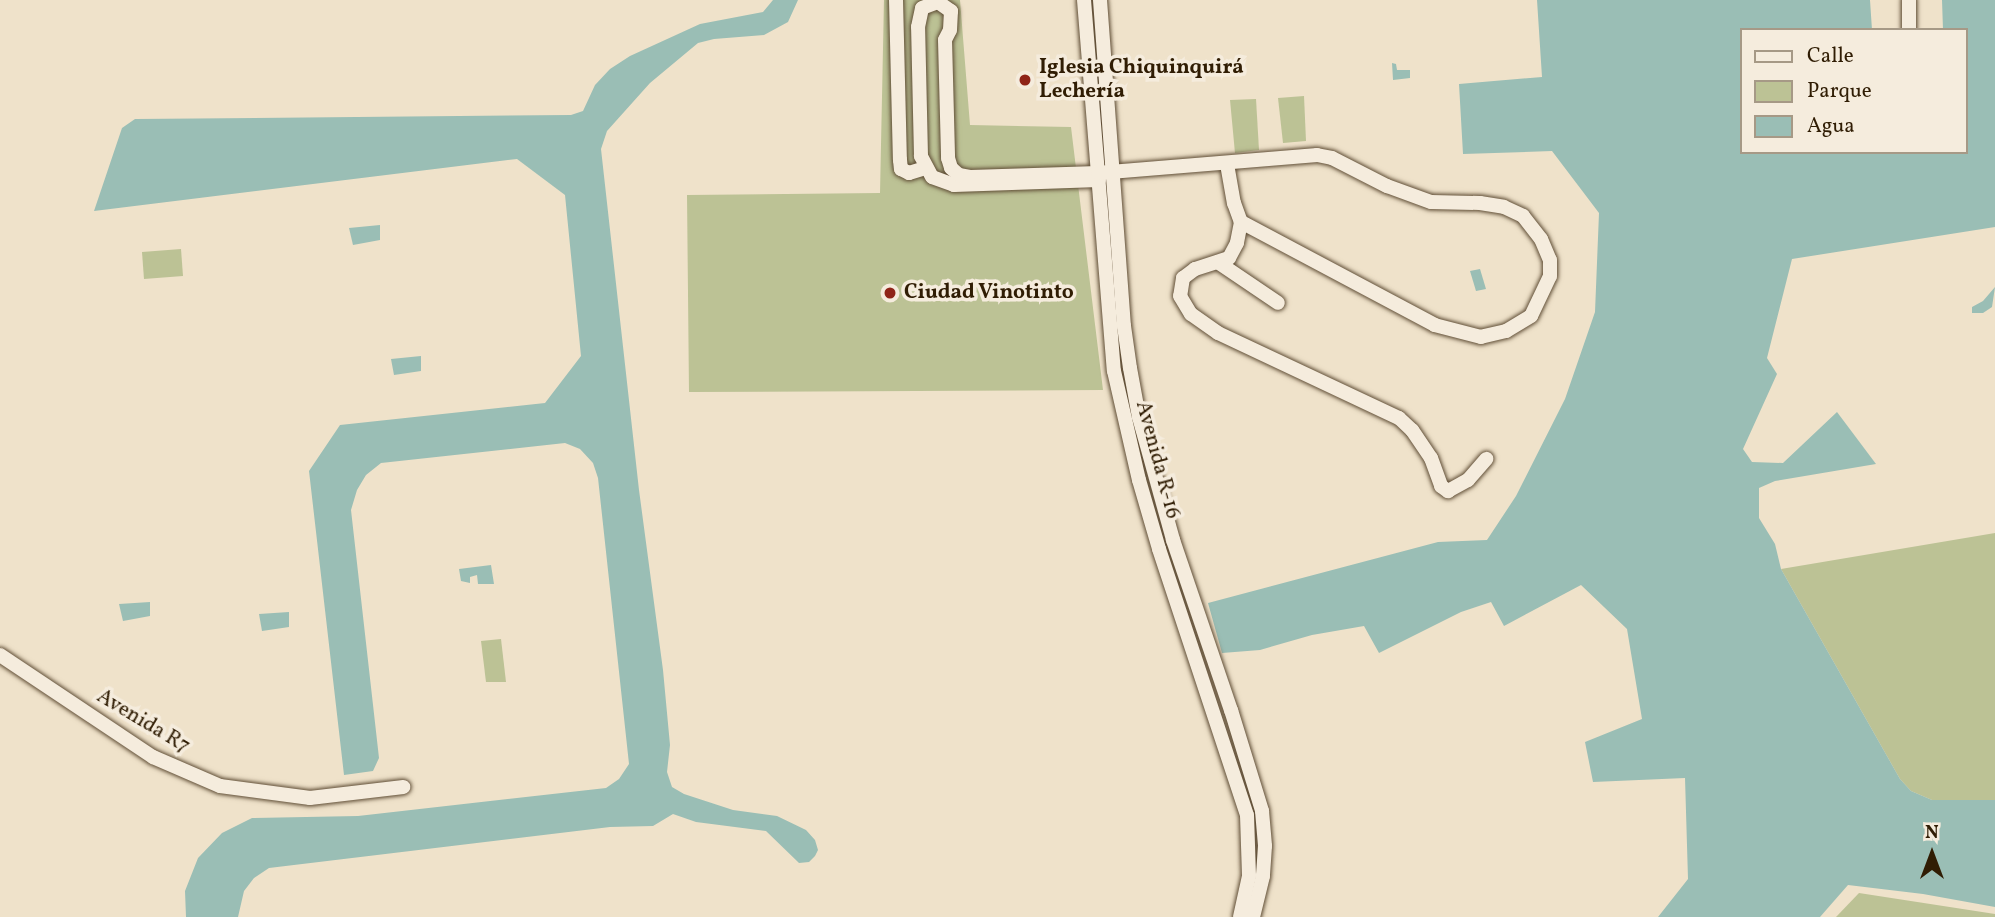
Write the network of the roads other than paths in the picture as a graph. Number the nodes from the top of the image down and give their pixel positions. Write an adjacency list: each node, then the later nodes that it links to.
1 (896, 0): 10 (street)
2 (1084, 0): 8 (street, Avenida R-16)
3 (1100, 0): 7 (street, Avenida R-16)
4 (1909, 0): 6 (street)
5 (928, 1): 10 (street); 11 (street)
6 (1909, 28)
7 (1108, 101): 8 (street); 11 (street, Avenida R-16)
8 (1092, 102): 11 (street, Avenida R-16)
9 (1227, 164): 11 (street); 12 (street); 12 (street)
10 (925, 168): 11 (street)
11 (1103, 175): 18 (street, Avenida R-16); 19 (street, Avenida R-16)
12 (1241, 222): 13 (street)
13 (1219, 263): 14 (street); 15 (street)
14 (1278, 303)
15 (1486, 459)
16 (0, 655): 17 (street, Avenida R7)
17 (403, 787)
18 (1262, 811): 19 (street); 21 (street, Avenida R-16)
19 (1247, 815): 20 (street, Avenida R-16)
20 (1240, 917)
21 (1253, 917)

